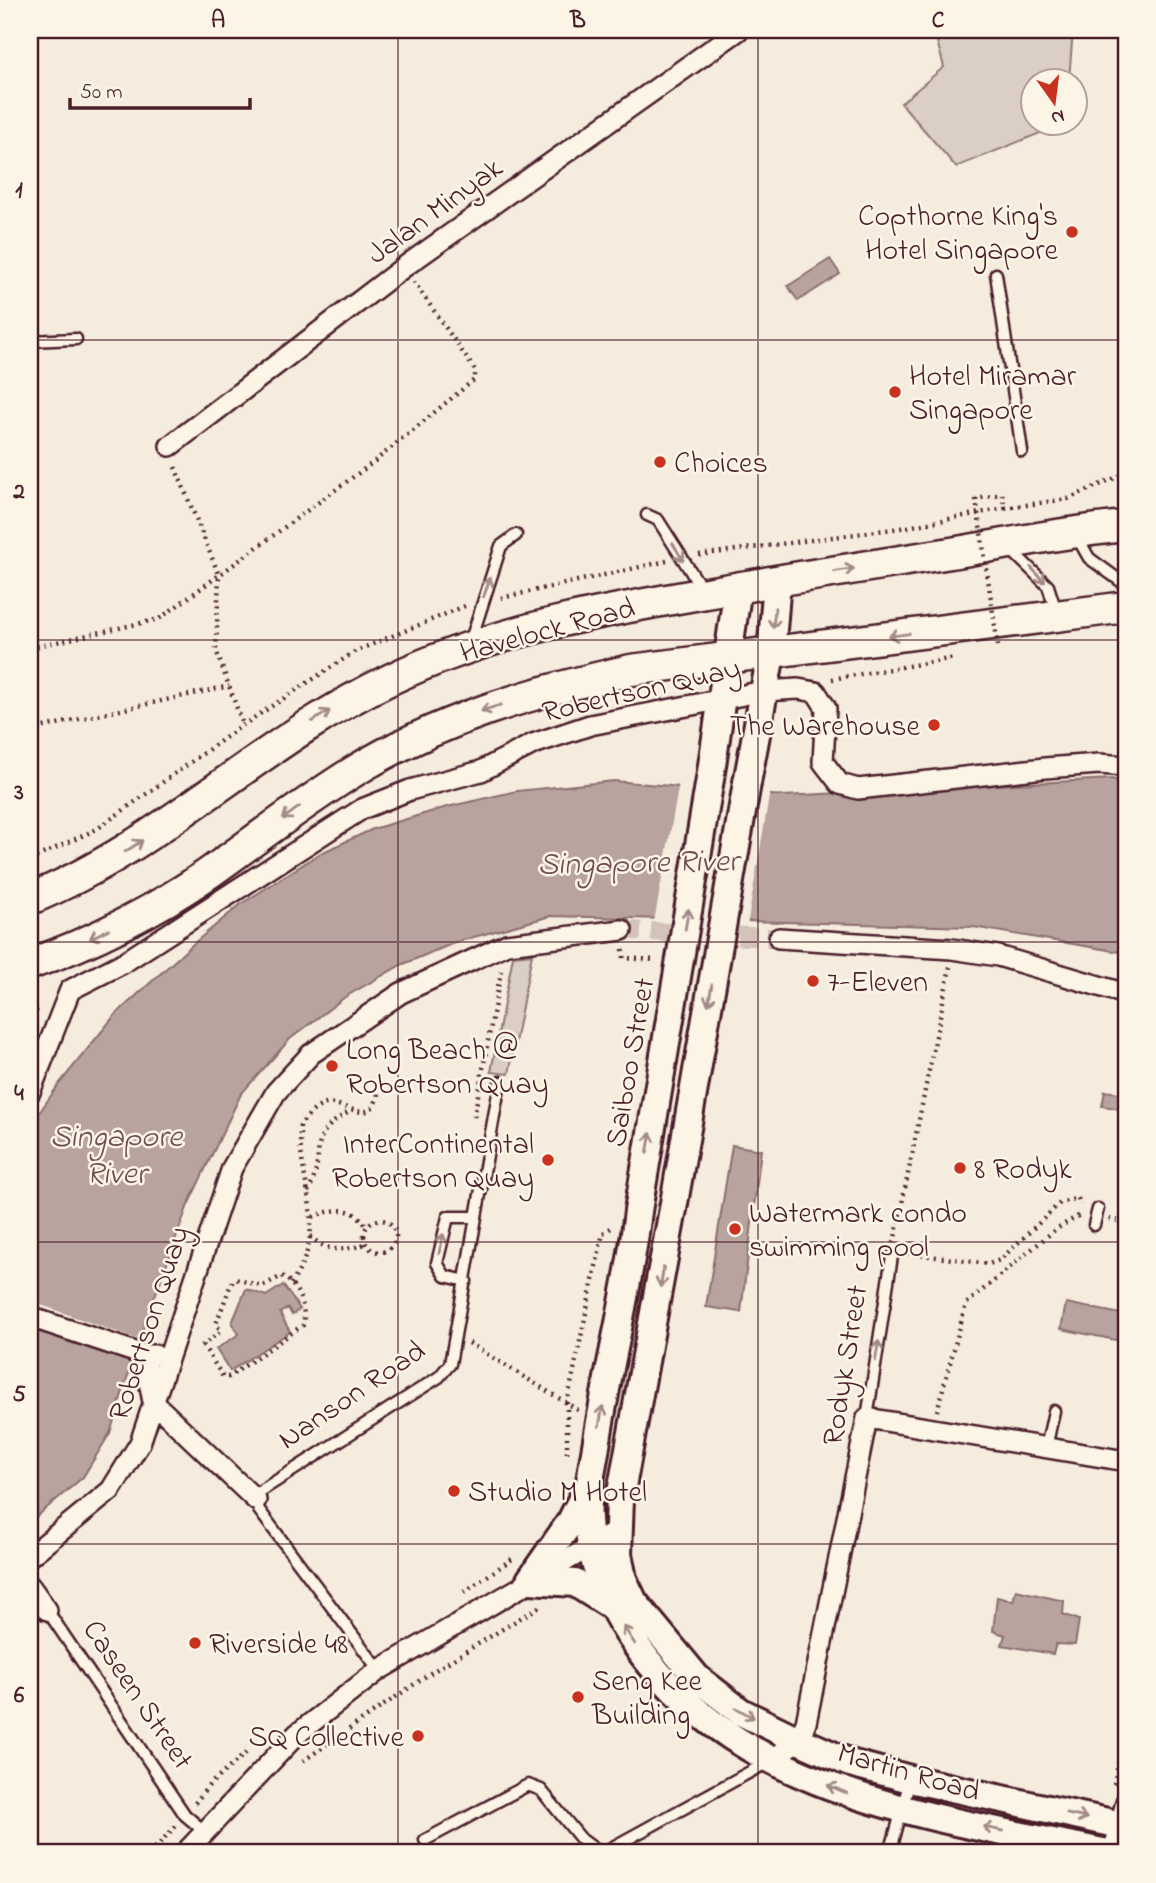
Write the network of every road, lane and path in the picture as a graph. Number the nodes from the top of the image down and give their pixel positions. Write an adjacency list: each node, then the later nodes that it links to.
1 (739, 30): 2 (street, Jalan Minyak)
2 (404, 267): 6 (street, Jalan Minyak); 16 (path)
3 (996, 274): 7 (lane)
4 (76, 339): 5 (lane)
5 (30, 341)
6 (170, 446): 16 (path)
7 (1022, 451)
8 (1126, 472): 9 (path)
9 (1005, 508): 11 (path); 25 (path, bridge)
10 (647, 515): 20 (lane, one-way to 20)
11 (947, 520)
12 (1121, 525): 13 (main road, Havelock Road)
13 (1075, 533): 15 (main road, Havelock Road); 18 (lane)
14 (516, 535): 24 (lane, one-way to 14)
15 (1004, 544): 17 (main road, Havelock Road, one-way to 15); 22 (lane, one-way to 22)
16 (219, 575): 23 (path); 29 (path)
17 (777, 581): 19 (main road, Havelock Road); 26 (street, one-way to 26)
18 (1126, 585)
19 (738, 587): 20 (main road, Havelock Road); 27 (street, Saiboo Street)
20 (704, 593): 24 (main road, Havelock Road)
21 (1126, 607): 22 (main road, Havelock Road)
22 (1057, 615): 26 (main road, Havelock Road, one-way to 26)
23 (30, 648)
24 (469, 648): 36 (main road, Havelock Road, one-way to 24)
25 (1010, 650)
26 (771, 654): 27 (main road, Havelock Road); 30 (street)
27 (730, 658): 32 (street, Saiboo Street); 41 (main road, Havelock Road, one-way to 41)
28 (957, 658): 31 (path)
29 (229, 685): 33 (path); 35 (path)
30 (764, 691): 31 (street, Robertson Quay); 32 (street, Robertson Quay); 74 (street, one-way to 74, bridge)
31 (816, 692): 34 (street)
32 (722, 698): 40 (street, Saiboo Street, one-way to 32, bridge); 45 (street, Robertson Quay)
33 (30, 730)
34 (1126, 766)
35 (30, 860)
36 (30, 898)
37 (622, 930): 40 (path); 61 (street, Robertson Quay)
38 (779, 938): 39 (street)
39 (951, 958): 42 (street); 56 (path, Rodyk Street)
40 (680, 962): 49 (street, Saiboo Street, one-way to 40, bridge)
41 (30, 964)
42 (1126, 994)
43 (372, 1080): 46 (path)
44 (500, 1082): 51 (lane, Nanson Road)
45 (30, 1092)
46 (352, 1110): 47 (path); 47 (path)
47 (308, 1193): 50 (path)
48 (1080, 1205): 56 (path)
49 (638, 1211): 64 (path); 67 (street, Saiboo Street, one-way to 49)
50 (313, 1217): 53 (path); 54 (path)
51 (476, 1217): 57 (lane, Nanson Road); 57 (lane, one-way to 51)
52 (1126, 1222): 68 (path)
53 (366, 1226): 55 (path); 55 (path)
54 (310, 1236): 55 (path); 58 (path)
55 (365, 1244)
56 (892, 1253): 66 (lane, Rodyk Street, one-way to 56)
57 (466, 1281): 60 (lane, Nanson Road)
58 (291, 1284): 58 (path)
59 (30, 1317): 62 (street)
60 (457, 1336): 64 (path); 73 (lane, Nanson Road)
61 (167, 1354): 62 (street); 63 (street, Robertson Quay)
62 (144, 1355): 63 (street)
63 (153, 1402): 73 (street); 77 (street, Robertson Quay)
64 (567, 1403): 67 (path); 70 (path)
65 (1054, 1410): 69 (lane)
66 (867, 1418): 68 (street); 86 (street, Rodyk Street)
67 (600, 1423): 72 (street, Saiboo Street)
68 (928, 1428): 69 (street)
69 (1046, 1448): 71 (street)
70 (567, 1455)
71 (1126, 1461)
72 (590, 1484): 75 (street, Saiboo Street); 78 (street)
73 (256, 1500): 84 (lane)
74 (617, 1531): 75 (street); 86 (street, Martin Road, one-way to 86)
75 (590, 1547): 78 (street); 82 (street, Martin Road)
76 (519, 1555): 80 (path)
77 (30, 1556)
78 (530, 1580): 82 (street); 84 (street)
79 (30, 1586): 83 (street, Caseen Street)
80 (462, 1594)
81 (553, 1599): 89 (path)
82 (610, 1605): 88 (street, Martin Road, one-way to 82)
83 (47, 1611): 93 (lane, Caseen Street)
84 (379, 1670): 94 (street)
85 (1126, 1726): 92 (path)
86 (798, 1740): 88 (street); 90 (street, Martin Road)
87 (252, 1749): 93 (path)
88 (771, 1760): 91 (street, Martin Road, one-way to 88); 98 (lane)
89 (299, 1764)
90 (910, 1779): 91 (lane); 92 (street, Martin Road, one-way to 92)
91 (902, 1810): 99 (lane); 100 (street, Martin Road, one-way to 91)
92 (1122, 1810): 101 (street)
93 (185, 1815): 94 (lane, Caseen Street); 96 (path)
94 (204, 1831): 97 (street)
95 (425, 1840): 98 (lane)
96 (150, 1853)
97 (185, 1853)
98 (601, 1853)
99 (890, 1853)
100 (1108, 1853)
101 (1113, 1853)

